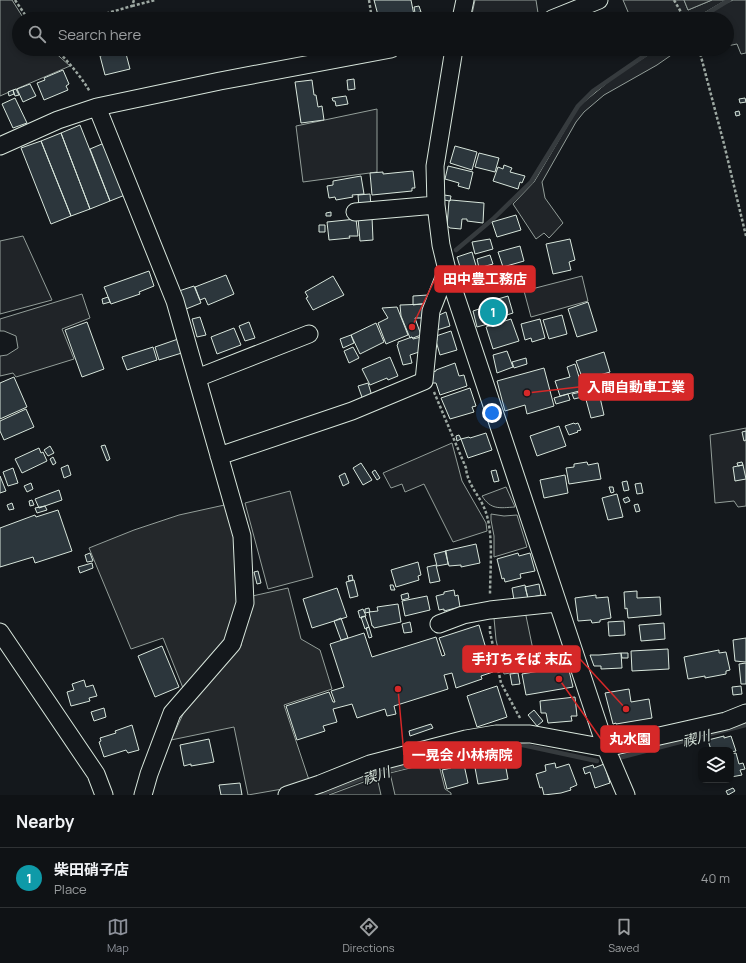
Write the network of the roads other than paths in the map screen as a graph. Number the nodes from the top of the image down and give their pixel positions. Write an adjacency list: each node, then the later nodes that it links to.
1 (465, 0): 3 (street)
2 (600, 0): 4 (street)
3 (462, 12)
4 (570, 12)
5 (355, 56): 7 (street)
6 (453, 56): 9 (street)
7 (97, 107): 8 (street); 13 (street)
8 (0, 146)
9 (436, 205): 10 (street); 11 (street)
10 (355, 212)
11 (447, 270): 14 (street); 15 (street)
12 (309, 334): 13 (street)
13 (197, 378): 14 (street)
14 (220, 456): 21 (street)
15 (556, 603): 16 (street); 19 (street)
16 (439, 624)
17 (0, 632): 20 (street)
18 (746, 713): 19 (street)
19 (606, 748): 22 (street); 23 (street)
20 (104, 795)
21 (143, 795)
22 (287, 795)
23 (626, 795)

